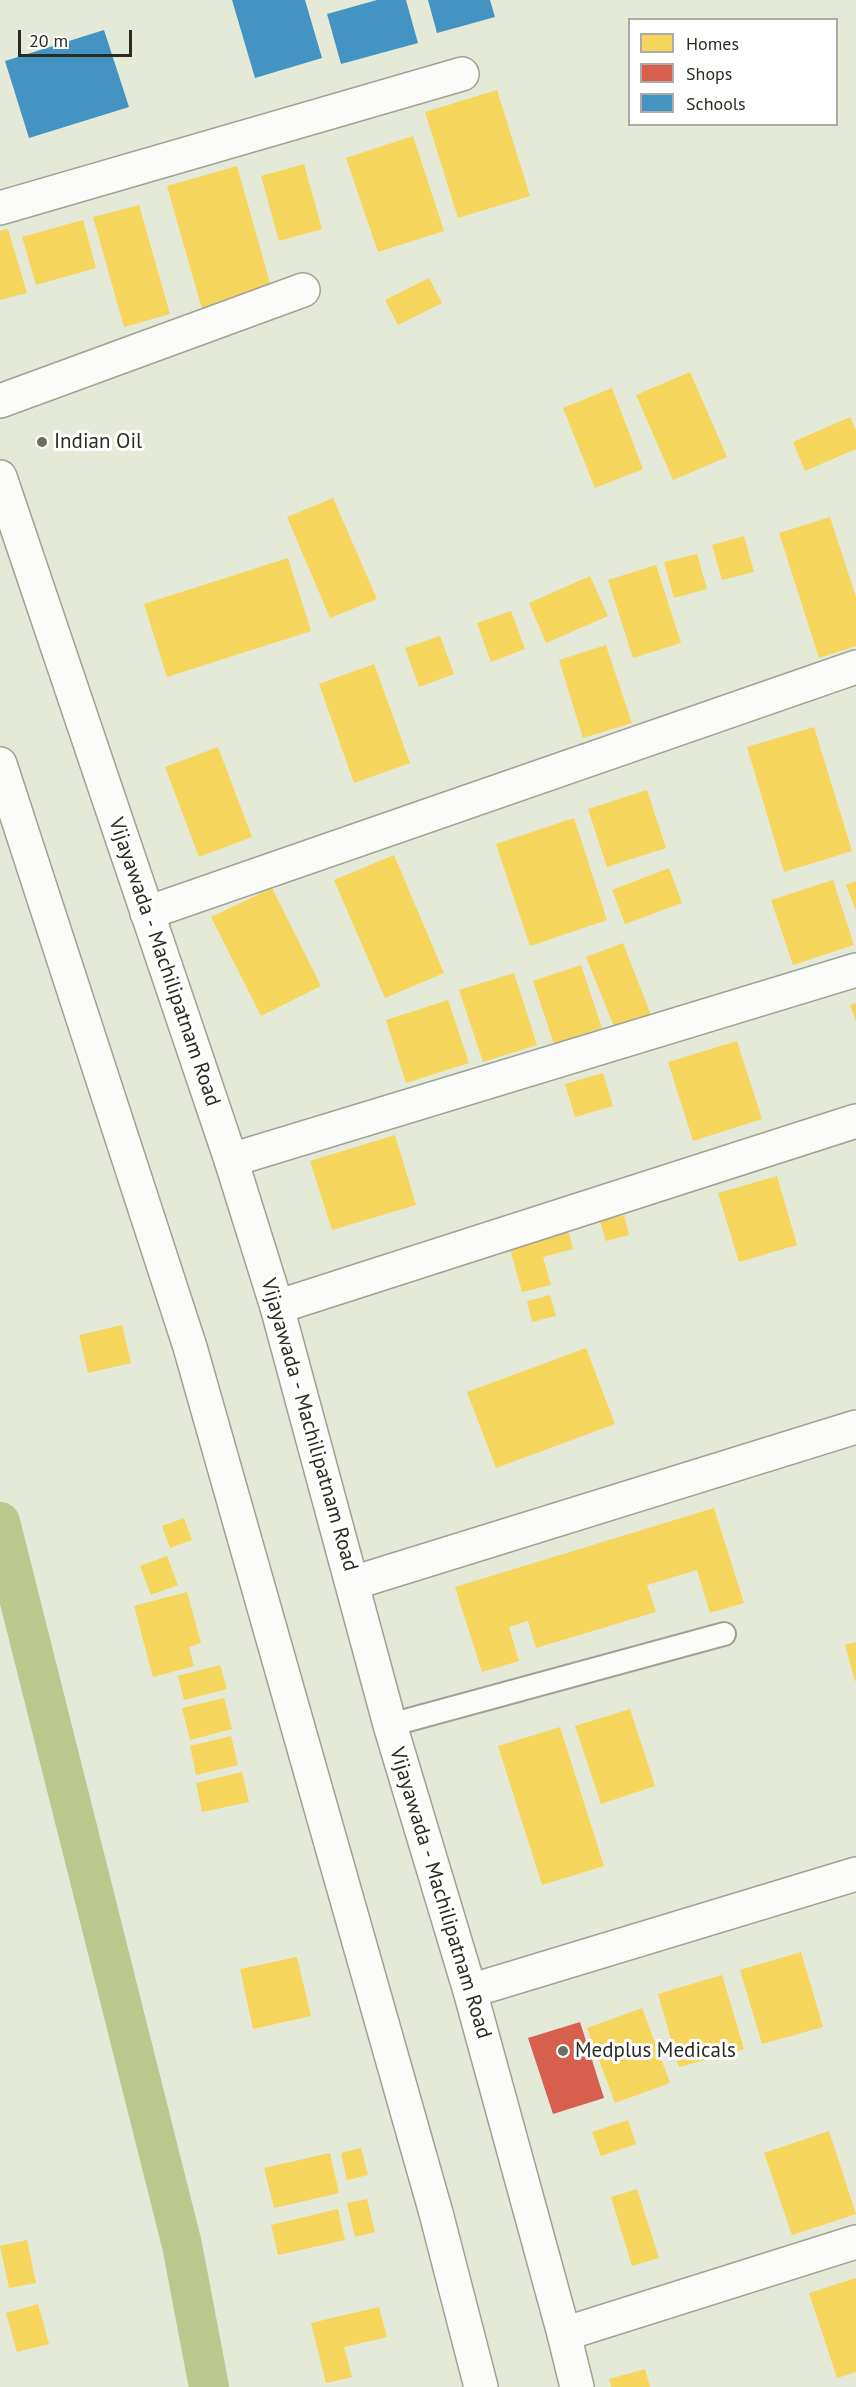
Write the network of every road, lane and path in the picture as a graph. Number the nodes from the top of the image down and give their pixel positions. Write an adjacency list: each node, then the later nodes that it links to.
1 (462, 74): 2 (main road)
2 (0, 208)
3 (303, 290): 4 (main road)
4 (0, 401)
5 (0, 477): 8 (main road, Vijayawada - Machilipatnam Road)
6 (856, 667): 8 (main road)
7 (0, 764): 21 (main road)
8 (147, 913): 11 (main road, Vijayawada - Machilipatnam Road)
9 (856, 970): 11 (main road)
10 (856, 1121): 12 (main road)
11 (231, 1160): 12 (main road, Vijayawada - Machilipatnam Road)
12 (277, 1307): 14 (main road, Vijayawada - Machilipatnam Road)
13 (856, 1427): 14 (main road)
14 (353, 1583): 16 (main road, Vijayawada - Machilipatnam Road)
15 (724, 1634): 16 (lane)
16 (390, 1725): 18 (main road, Vijayawada - Machilipatnam Road)
17 (856, 1874): 18 (main road)
18 (470, 1991): 20 (main road, Vijayawada - Machilipatnam Road)
19 (856, 2242): 20 (main road)
20 (564, 2334): 22 (main road, Vijayawada - Machilipatnam Road)
21 (481, 2387)
22 (577, 2387)

